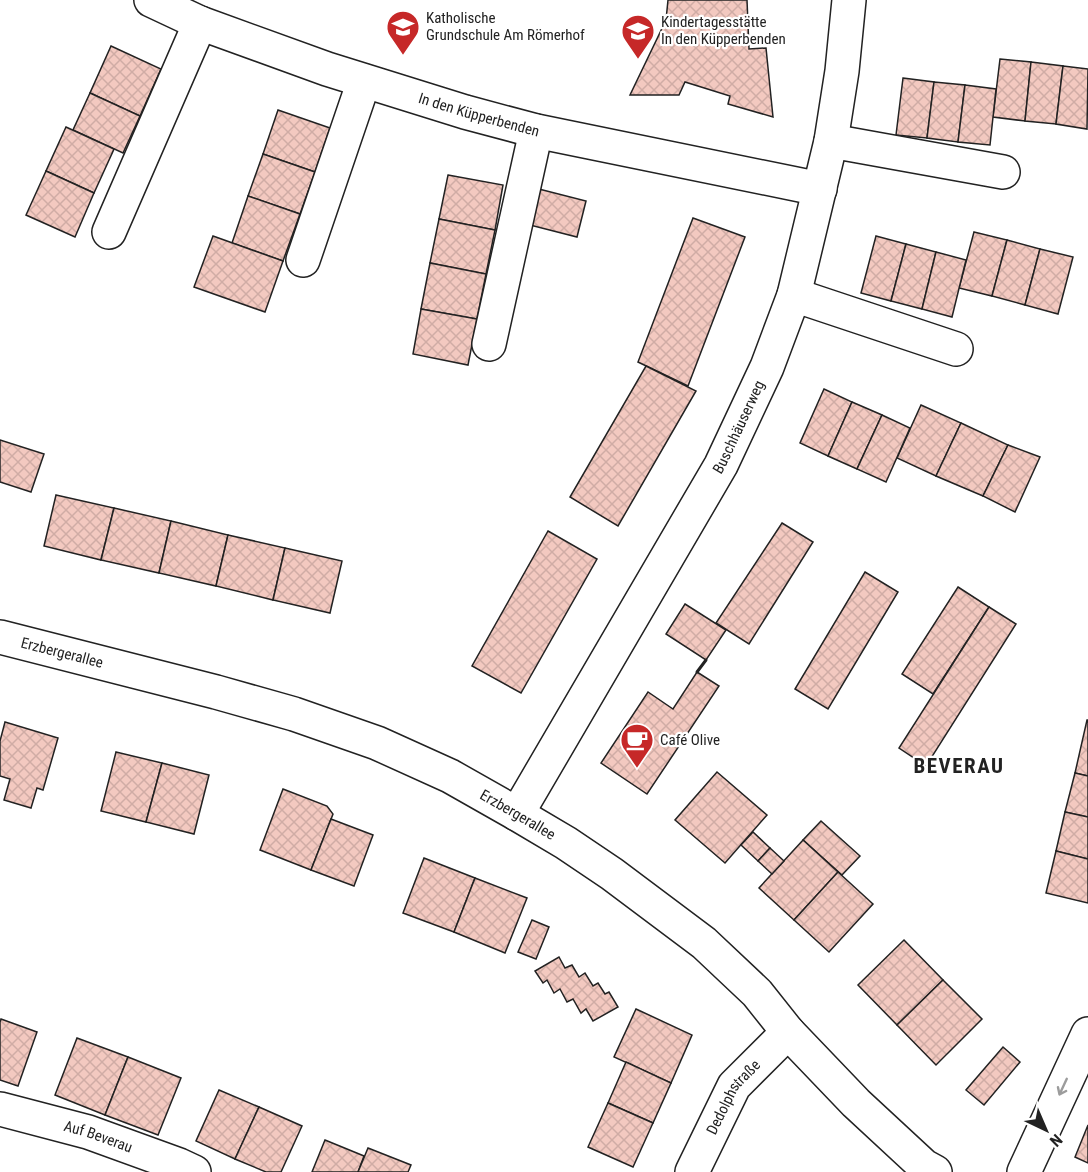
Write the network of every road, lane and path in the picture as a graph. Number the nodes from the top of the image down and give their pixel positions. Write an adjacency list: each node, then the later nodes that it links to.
1 (151, 0): 3 (street, In den Küpperbenden)
2 (849, 0): 6 (street, Buschhäuserweg)
3 (200, 23): 4 (street, In den Küpperbenden); 9 (street)
4 (364, 81): 5 (street, In den Küpperbenden); 10 (street)
5 (536, 131): 8 (street, In den Küpperbenden); 12 (street)
6 (831, 141): 7 (street); 8 (street, Buschhäuserweg)
7 (1003, 172)
8 (820, 189): 11 (street, Buschhäuserweg)
9 (109, 232)
10 (303, 260)
11 (794, 295): 13 (street); 15 (street, Buschhäuserweg)
12 (489, 344)
13 (956, 349)
14 (0, 637): 15 (street, Erzbergerallee)
15 (517, 814): 16 (street, Erzbergerallee)
16 (788, 1032): 20 (street, Dedolphstraße); 21 (street, Erzbergerallee)
17 (1088, 1034): 22 (street, one-way to 22)
18 (0, 1109): 19 (street, Auf Beverau)
19 (194, 1172)
20 (692, 1172)
21 (935, 1172)
22 (1024, 1172)

